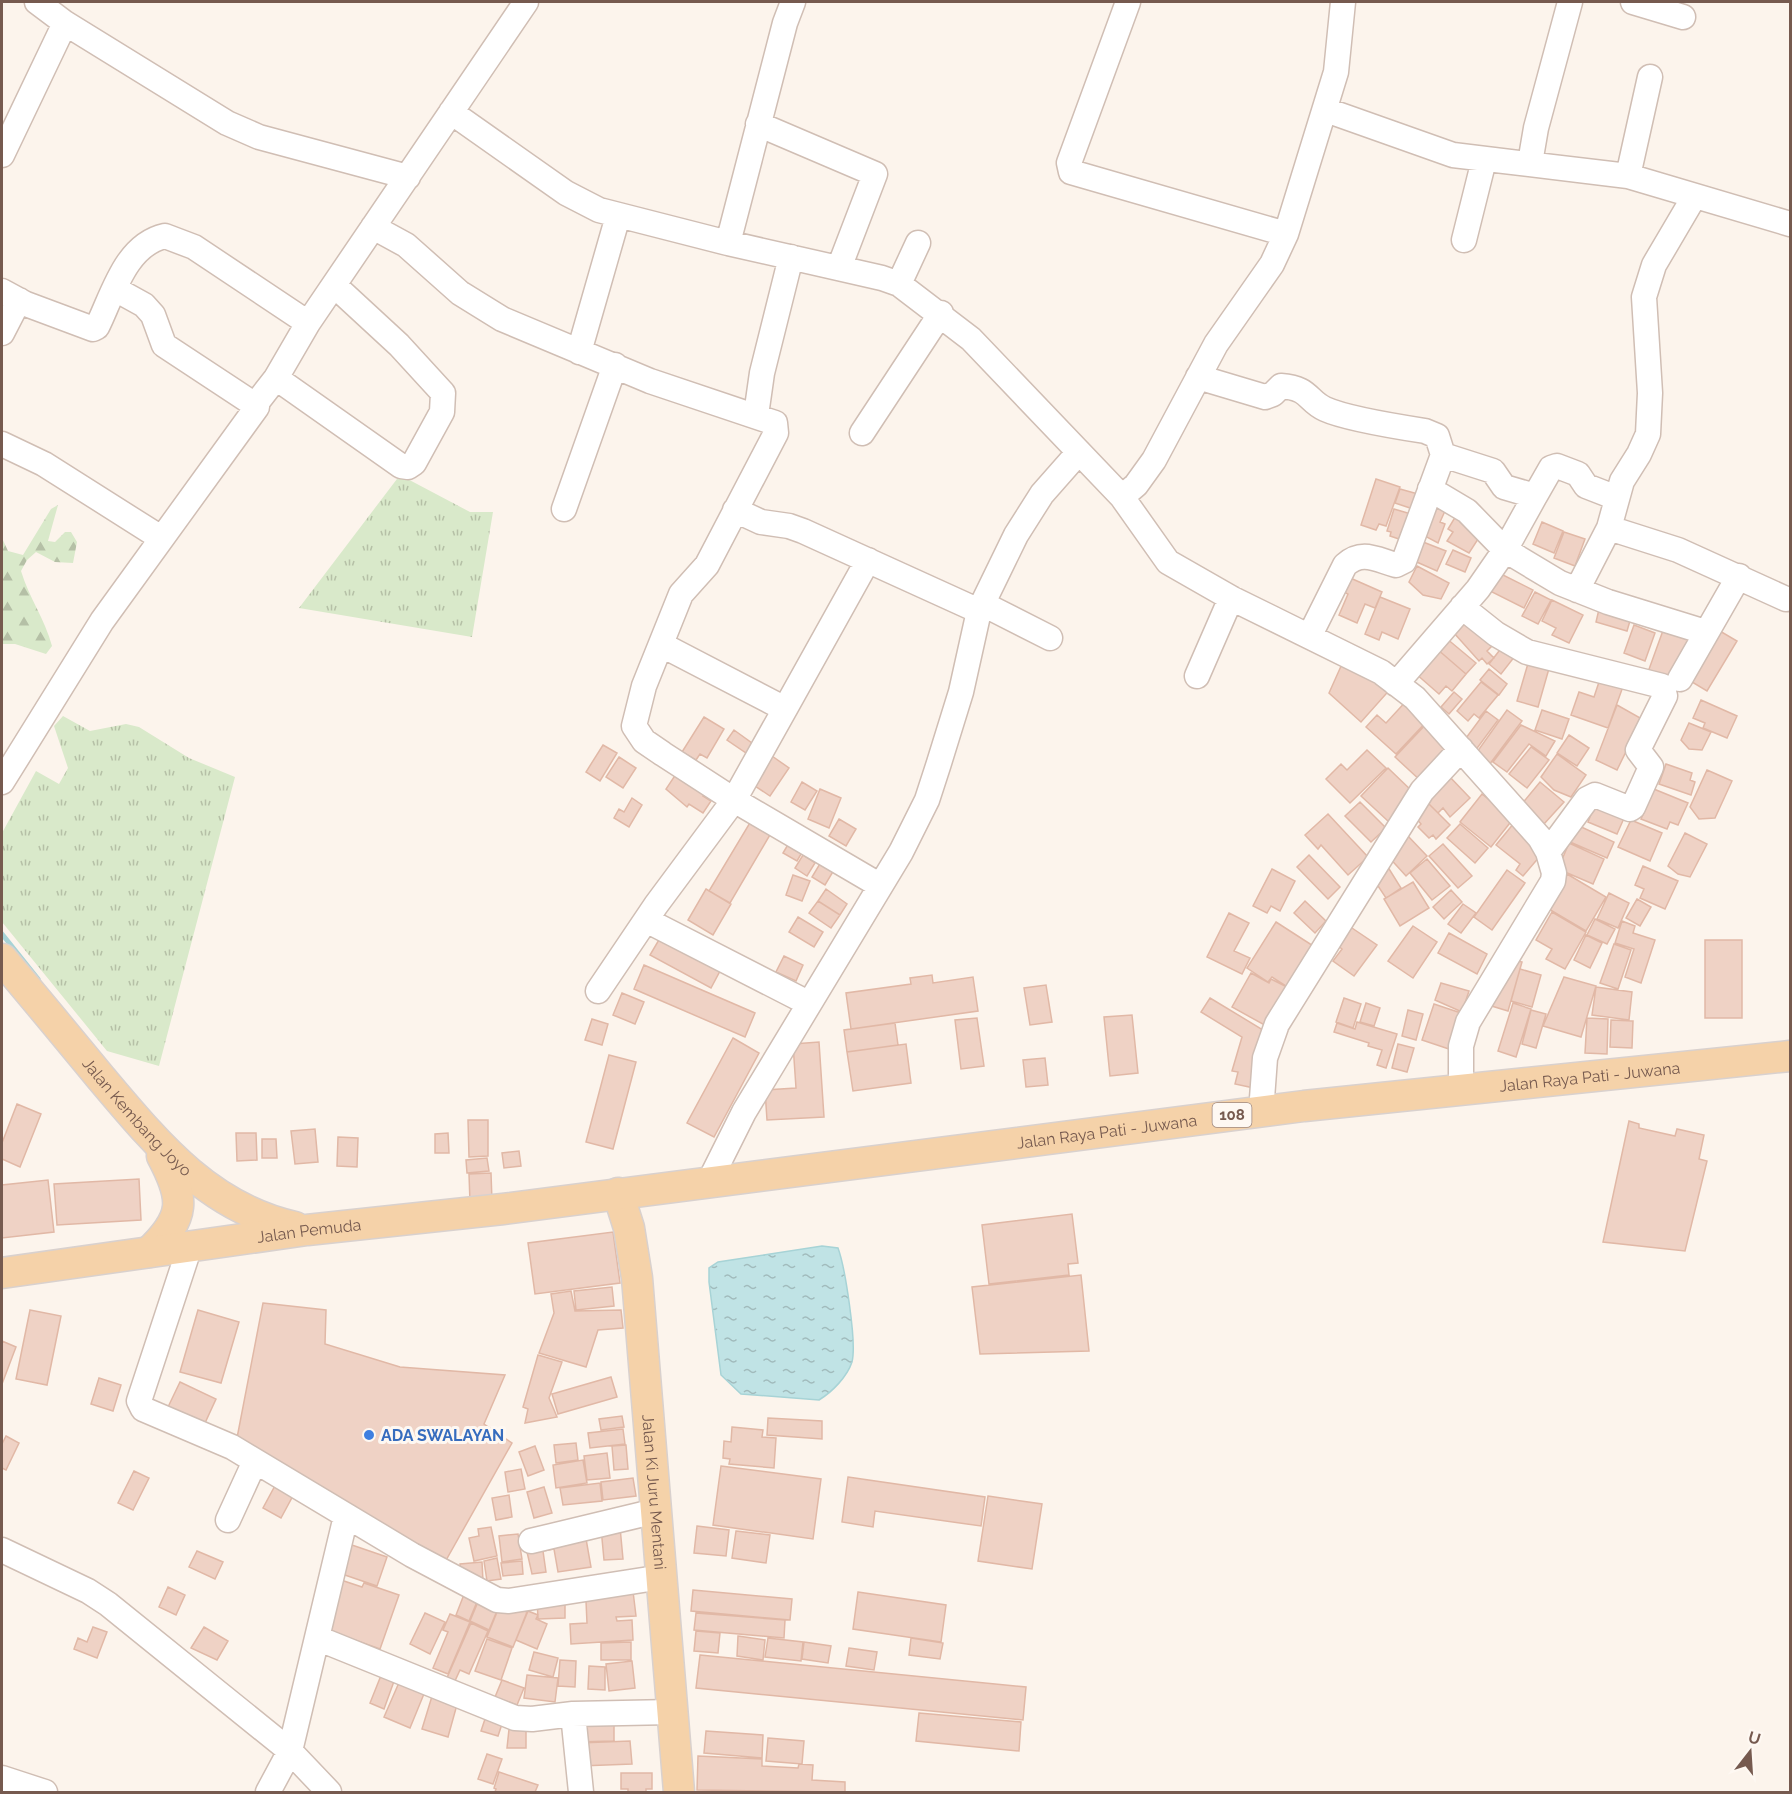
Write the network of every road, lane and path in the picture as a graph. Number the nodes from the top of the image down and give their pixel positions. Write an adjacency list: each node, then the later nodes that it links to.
1 (37, 2): 9 (street)
2 (526, 2): 12 (street)
3 (793, 2): 13 (street)
4 (1128, 2): 23 (street)
5 (1343, 2): 11 (street)
6 (1570, 2): 16 (street)
7 (1633, 2): 8 (street)
8 (1683, 16)
9 (65, 23): 14 (street); 18 (street)
10 (1650, 77): 17 (street)
11 (1326, 110): 15 (street); 23 (street)
12 (451, 112): 18 (street); 20 (street)
13 (758, 124): 25 (street); 28 (street)
14 (2, 155)
15 (1484, 160): 16 (street); 24 (street)
16 (1530, 163): 17 (street)
17 (1628, 176): 19 (street)
18 (408, 177): 22 (street)
19 (1694, 197): 21 (street); 49 (street)
20 (618, 216): 25 (street); 36 (street)
21 (1791, 224)
22 (373, 227): 30 (street); 36 (street)
23 (1286, 234): 38 (street)
24 (1464, 240)
25 (728, 243): 27 (street)
26 (918, 243): 29 (street)
27 (791, 257): 28 (street); 41 (street)
28 (839, 268): 29 (street)
29 (899, 284): 33 (street)
30 (334, 285): 34 (street); 39 (street)
31 (115, 289): 32 (street); 34 (street); 40 (street)
32 (10, 296): 35 (street)
33 (940, 313): 42 (street); 44 (street)
34 (308, 323): 39 (street)
35 (2, 333)
36 (579, 352): 37 (street)
37 (615, 365): 41 (street); 50 (street)
38 (1198, 377): 45 (street); 48 (street)
39 (276, 378): 40 (street)
40 (255, 405): 53 (street)
41 (756, 415): 51 (street)
42 (862, 433)
43 (2, 444): 53 (street)
44 (1079, 452): 48 (street); 61 (street)
45 (1443, 455): 46 (street); 47 (street)
46 (1430, 489): 54 (street); 63 (street)
47 (1535, 496): 49 (street); 54 (street)
48 (1122, 497): 58 (street)
49 (1617, 498): 52 (street)
50 (564, 509)
51 (735, 510): 55 (street); 65 (street)
52 (1609, 528): 56 (street); 57 (street)
53 (161, 538): 71 (street)
54 (1505, 550): 57 (street); 60 (street)
55 (868, 560): 61 (street); 69 (street)
56 (1739, 576): 59 (street); 62 (street)
57 (1577, 590): 62 (street)
58 (1232, 598): 63 (street); 66 (street)
59 (1786, 598)
60 (1462, 607): 68 (street); 73 (street)
61 (981, 608): 64 (street); 74 (street)
62 (1705, 632): 67 (street)
63 (1310, 635): 68 (street)
64 (1050, 638)
65 (662, 645): 69 (street); 72 (street)
66 (1197, 676)
67 (1680, 679)
68 (1396, 684): 70 (street)
69 (785, 710): 72 (street)
70 (1461, 749): 73 (street); 81 (street)
71 (2, 782)
72 (734, 800): 74 (street); 75 (street)
73 (1548, 852): 80 (street)
74 (879, 885): 78 (street)
75 (646, 920): 77 (street); 78 (street)
76 (2, 959): 82 (main road, Jalan Kembang Joyo)
77 (598, 991)
78 (808, 1003): 83 (street)
79 (1791, 1056): 80 (main road, Jalan Raya Pati - Juwana / 108)
80 (1461, 1092): 81 (main road, Jalan Raya Pati - Juwana / 108)
81 (1261, 1112): 83 (main road, Jalan Raya Pati - Juwana / 108)
82 (154, 1141): 86 (main road, Jalan Kembang Joyo); 88 (main road)
83 (709, 1182): 84 (main road, Jalan Raya Pati - Juwana / 108)
84 (675, 1186): 85 (main road, Jalan Pemuda)
85 (618, 1193): 86 (main road, Jalan Pemuda); 91 (main road, Jalan Ki Juru Mentani)
86 (307, 1230): 87 (main road, Jalan Pemuda)
87 (190, 1246): 88 (main road, Jalan Pemuda); 90 (street)
88 (148, 1252): 89 (main road, Jalan Pemuda)
89 (2, 1273)
90 (255, 1461): 92 (street); 93 (street)
91 (656, 1511): 94 (street); 96 (main road, Jalan Ki Juru Mentani)
92 (346, 1515): 96 (street); 97 (street)
93 (228, 1520)
94 (531, 1541)
95 (2, 1550): 100 (street)
96 (662, 1577): 98 (main road, Jalan Ki Juru Mentani)
97 (317, 1638): 99 (street); 100 (street)
98 (672, 1712): 99 (street); 106 (main road, Jalan Ki Juru Mentani)
99 (573, 1714): 105 (street)
100 (290, 1751): 103 (street); 104 (street)
101 (2, 1778): 102 (street)
102 (45, 1792)
103 (268, 1792)
104 (329, 1792)
105 (581, 1792)
106 (679, 1792)

